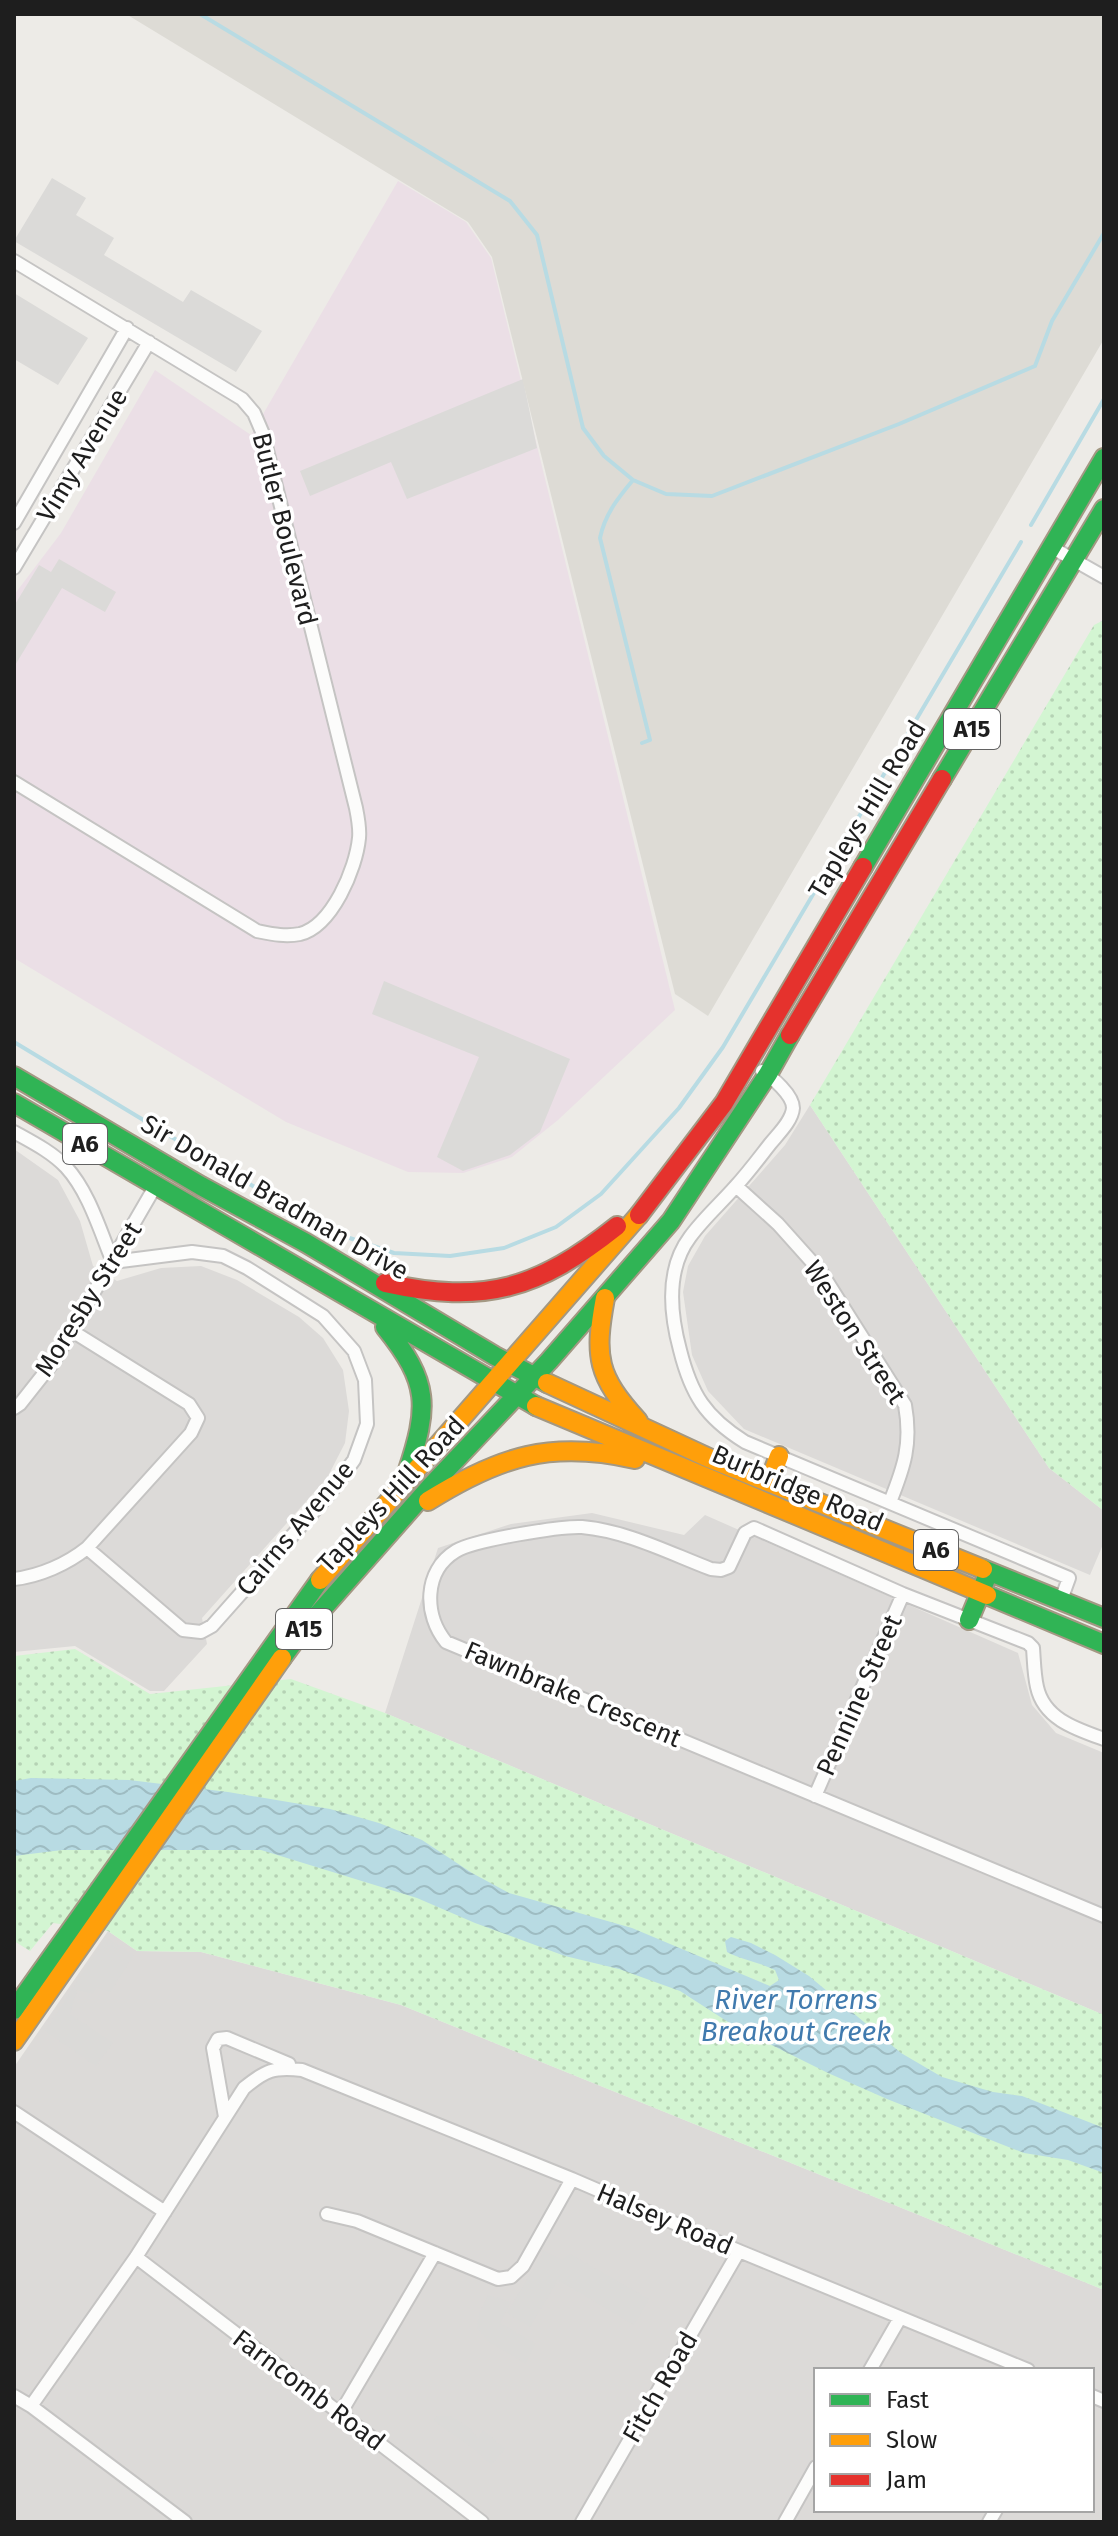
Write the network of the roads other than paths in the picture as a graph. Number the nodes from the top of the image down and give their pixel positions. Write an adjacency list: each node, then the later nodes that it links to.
1 (14, 261): 2 (street, Butler Boulevard)
2 (127, 328): 3 (street, Butler Boulevard); 6 (street, Vimy Avenue)
3 (149, 342): 9 (street, Vimy Avenue); 11 (street, Butler Boulevard)
4 (1104, 458): 7 (main road, Tapleys Hill Road / A15)
5 (1104, 509): 8 (main road, Tapleys Hill Road / A15)
6 (14, 523)
7 (1051, 547): 8 (street); 12 (main road, Tapleys Hill Road / A15)
8 (1074, 560): 10 (street); 13 (main road, Tapleys Hill Road / A15)
9 (14, 568)
10 (1104, 577)
11 (14, 782)
12 (747, 1060): 13 (street); 21 (main road, Tapleys Hill Road / A15)
13 (768, 1074): 20 (street); 24 (main road, Tapleys Hill Road / A15)
14 (14, 1076): 17 (main road, Sir Donald Bradman Drive / A6)
15 (14, 1103): 18 (main road, Sir Donald Bradman Drive / A6)
16 (14, 1132): 22 (street)
17 (148, 1154): 18 (main road); 19 (main road, Sir Donald Bradman Drive / A6)
18 (156, 1185): 19 (main road); 22 (street, Moresby Street); 25 (main road, Sir Donald Bradman Drive / A6)
19 (201, 1186): 23 (main road, Sir Donald Bradman Drive / A6)
20 (736, 1186): 33 (street, Burbridge Road); 37 (street, Weston Street)
21 (654, 1198): 23 (main road); 27 (main road, Tapleys Hill Road / A15)
22 (113, 1262): 26 (street, Moresby Street); 39 (street, Cairns Avenue)
23 (358, 1275): 27 (main road, Sir Donald Bradman Drive / A6)
24 (605, 1298): 28 (main road, Tapleys Hill Road / A15); 32 (main road)
25 (375, 1315): 29 (main road, Sir Donald Bradman Drive / A6); 36 (main road)
26 (72, 1331): 31 (street, Moresby Street); 39 (street)
27 (510, 1364): 28 (main road, A6); 29 (main road, Tapleys Hill Road / A15)
28 (535, 1377): 30 (main road, Tapleys Hill Road / A15); 32 (main road, Burbridge Road / A6)
29 (492, 1384): 30 (main road, A6); 36 (main road, Tapleys Hill Road / A15)
30 (516, 1397): 34 (main road, Burbridge Road / A6); 38 (main road, Tapleys Hill Road / A15)
31 (14, 1408)
32 (648, 1431): 35 (main road, Burbridge Road / A6)
33 (779, 1456): 35 (main road); 37 (street, Burbridge Road)
34 (671, 1463): 38 (main road); 42 (main road, Burbridge Road / A6)
35 (769, 1482): 40 (main road, Burbridge Road / A6)
36 (403, 1484): 49 (main road, Tapleys Hill Road / A15)
37 (890, 1502): 44 (street, Burbridge Road)
38 (400, 1520): 49 (main road, Tapleys Hill Road / A15)
39 (87, 1548): 41 (street)
40 (989, 1572): 42 (main road); 44 (main road, Burbridge Road / A6)
41 (14, 1579)
42 (980, 1592): 46 (main road); 47 (main road, Burbridge Road / A6)
43 (903, 1594): 46 (street, Fawnbrake Crescent); 50 (street, Pennine Street); 50 (street, Fawnbrake Crescent)
44 (1061, 1600): 45 (main road, Burbridge Road / A6)
45 (1104, 1618)
46 (969, 1620): 48 (street, Fawnbrake Crescent)
47 (1104, 1644)
48 (1104, 1739)
49 (209, 1747): 52 (main road, Tapleys Hill Road / A15); 53 (main road, Tapleys Hill Road / A15)
50 (815, 1796): 51 (street, Fawnbrake Crescent)
51 (1104, 1916)
52 (14, 2010)
53 (15, 2036)
54 (302, 2070): 56 (street, Halsey Road); 56 (street, Halsey Road); 57 (street, Halsey Road)
55 (14, 2112): 58 (street)
56 (225, 2117): 58 (street, Halsey Road)
57 (572, 2179): 60 (street, Halsey Road); 61 (street)
58 (165, 2212): 62 (street, Halsey Road)
59 (327, 2214): 61 (street)
60 (739, 2251): 63 (street, Halsey Road); 72 (street, Fitch Road)
61 (435, 2253): 68 (street)
62 (136, 2257): 67 (street, Halsey Road); 68 (street, Farncomb Road)
63 (900, 2318): 64 (street); 65 (street, Halsey Road)
64 (871, 2368)
65 (1023, 2368)
66 (14, 2396): 67 (street)
67 (31, 2406): 70 (street)
68 (340, 2414): 71 (street, Farncomb Road)
69 (814, 2471): 73 (street)
70 (185, 2522)
71 (482, 2522)
72 (584, 2522)
73 (785, 2522)

